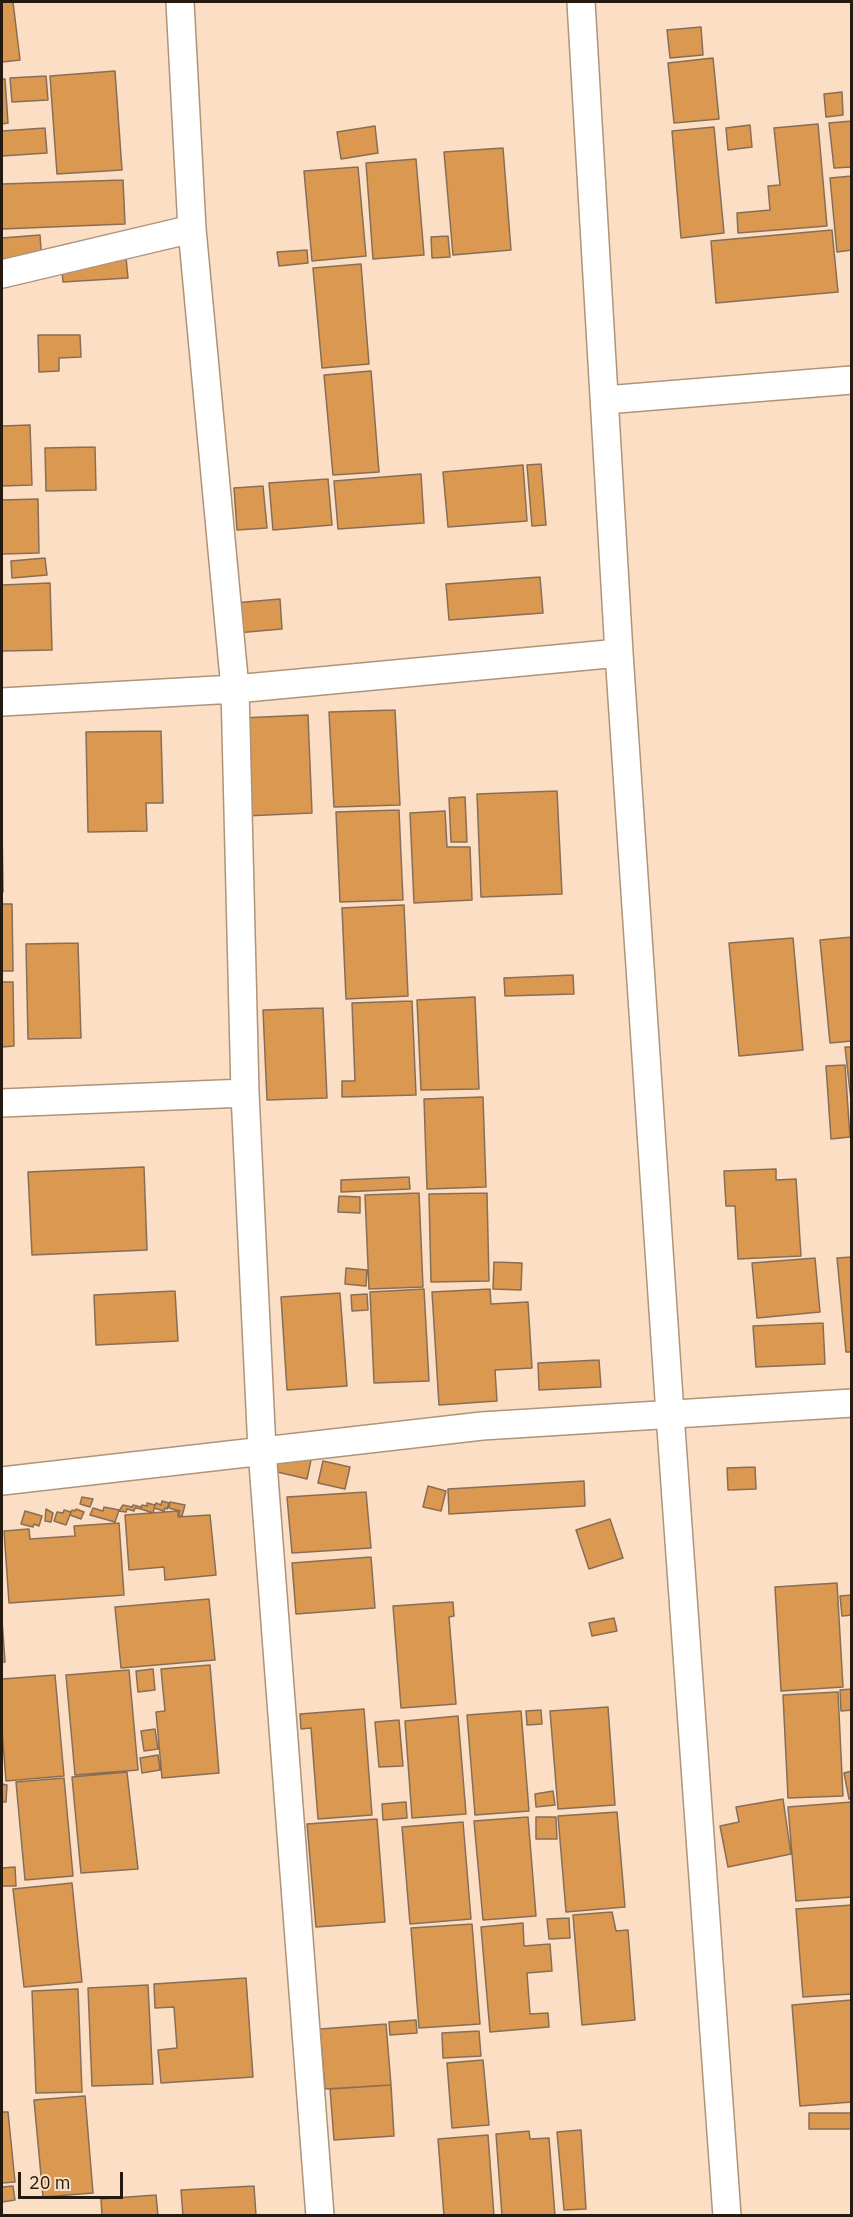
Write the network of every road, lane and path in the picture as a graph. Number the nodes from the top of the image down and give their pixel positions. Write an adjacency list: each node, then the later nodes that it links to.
1 (180, 2): 3 (street)
2 (581, 2): 6 (street)
3 (192, 229): 4 (street); 8 (street)
4 (2, 274)
5 (852, 380): 6 (street)
6 (605, 400): 7 (street)
7 (619, 653): 8 (street); 13 (street)
8 (235, 689): 9 (street); 10 (street)
9 (2, 702)
10 (245, 1093): 11 (street); 14 (street)
11 (2, 1103)
12 (852, 1404): 13 (street)
13 (670, 1414): 14 (street); 17 (street)
14 (262, 1450): 15 (street); 16 (street)
15 (2, 1481)
16 (320, 2216)
17 (727, 2216)

